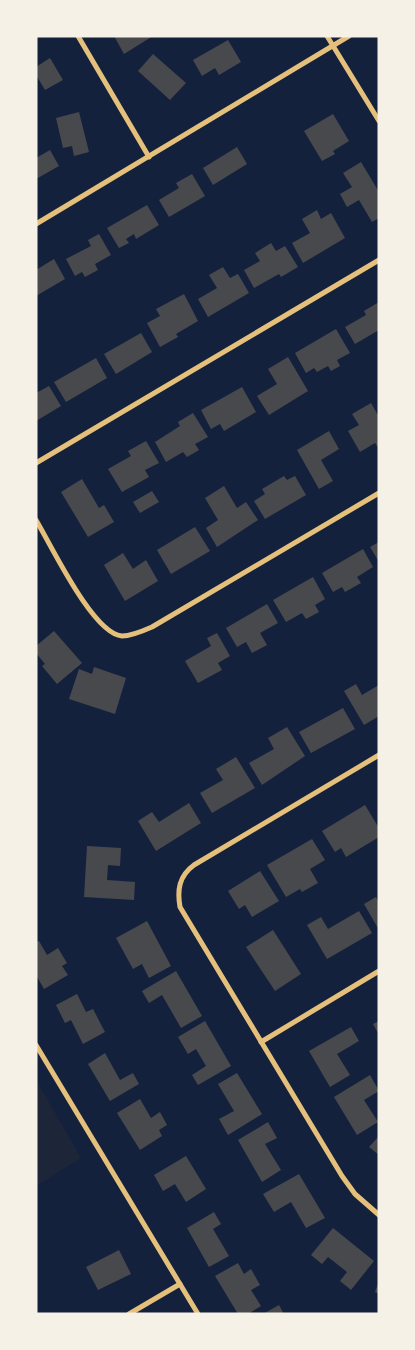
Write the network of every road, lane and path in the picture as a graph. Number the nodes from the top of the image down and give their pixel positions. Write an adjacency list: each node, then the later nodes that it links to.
1 (78, 36): 6 (street)
2 (327, 36): 4 (street)
3 (349, 36): 4 (street)
4 (333, 46): 5 (street); 6 (street)
5 (379, 121)
6 (149, 156): 7 (street)
7 (36, 224)
8 (379, 260): 9 (street)
9 (36, 463)
10 (379, 493): 11 (street)
11 (36, 520)
12 (379, 755): 14 (street)
13 (379, 971): 14 (street)
14 (261, 1042): 16 (street)
15 (36, 1045): 17 (street)
16 (379, 1215)
17 (180, 1284): 18 (street); 19 (street)
18 (129, 1314)
19 (198, 1314)

